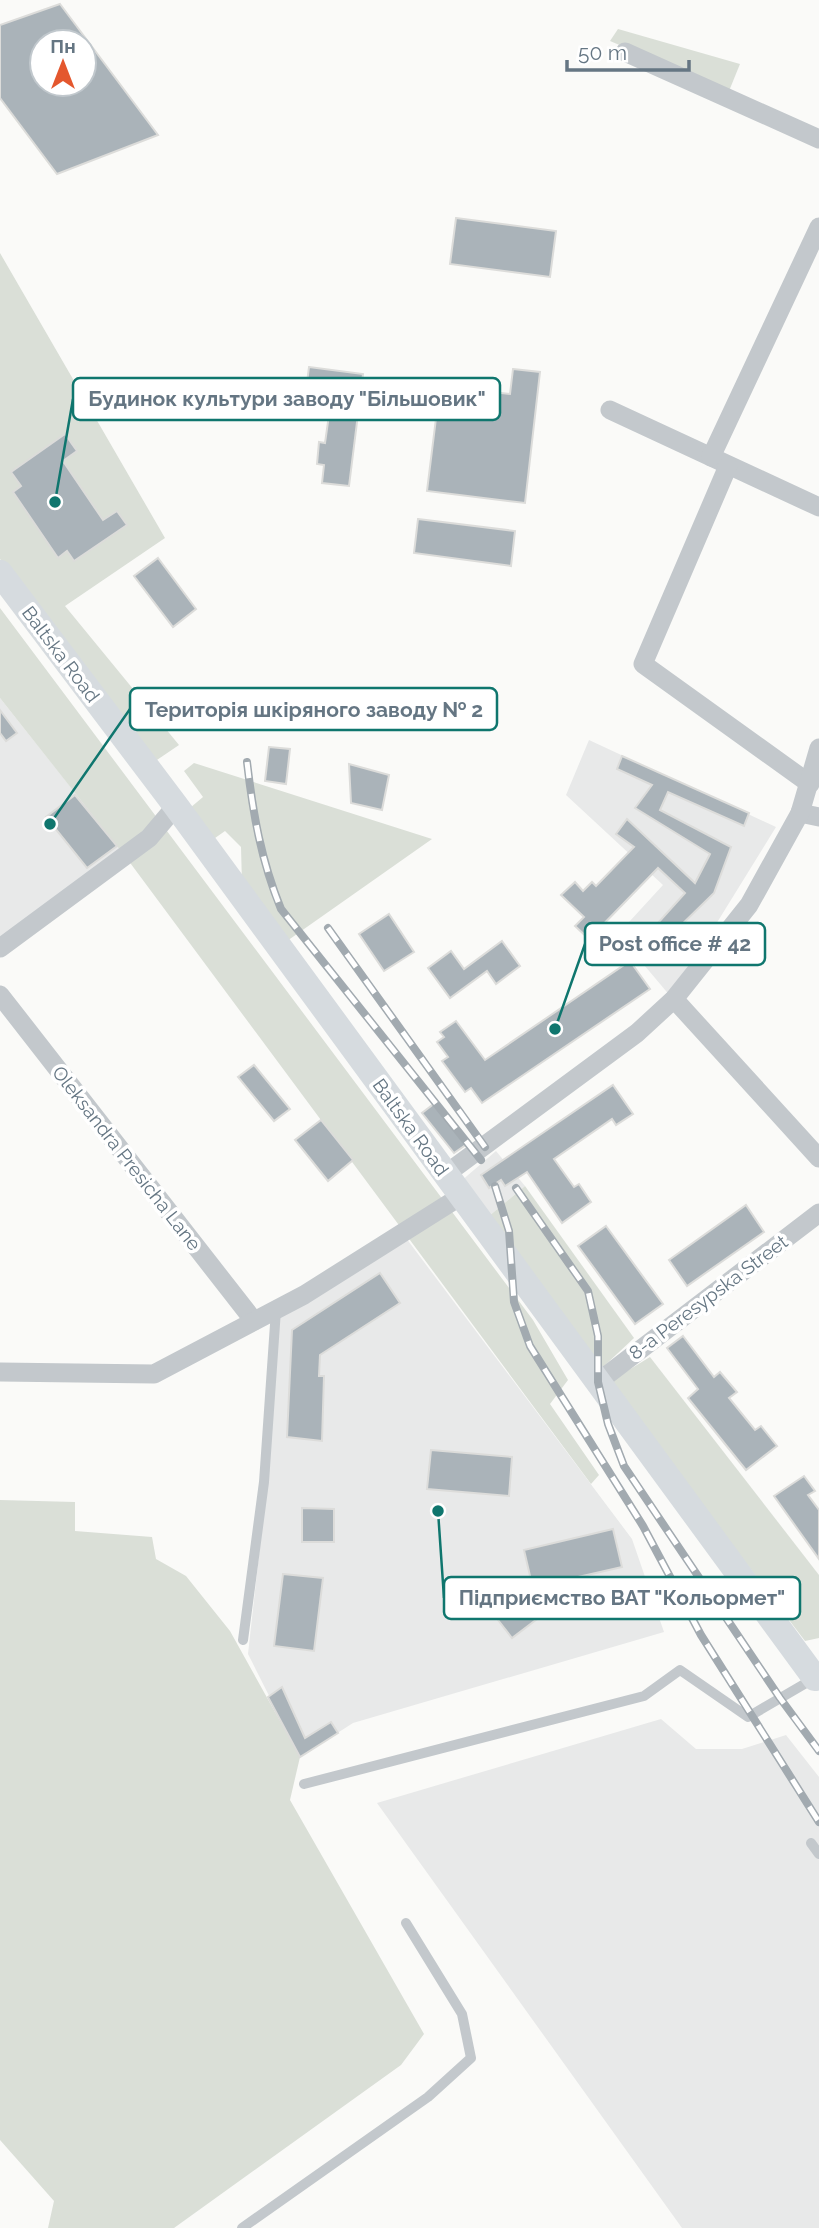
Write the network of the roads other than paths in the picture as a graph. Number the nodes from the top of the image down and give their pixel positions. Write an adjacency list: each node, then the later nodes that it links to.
1 (625, 52): 2 (street)
2 (819, 139)
3 (819, 227): 5 (street)
4 (610, 410): 5 (street)
5 (720, 461): 6 (street); 9 (street)
6 (819, 507)
7 (0, 573): 10 (main road, Baltska Road)
8 (819, 748): 9 (street)
9 (810, 784): 11 (street)
10 (176, 806): 12 (street); 16 (main road, Baltska Road)
11 (810, 815): 14 (street)
12 (0, 948)
13 (0, 995): 20 (street, Oleksandra Presicha Lane)
14 (674, 999): 15 (street); 16 (street)
15 (819, 1158)
16 (446, 1174): 17 (main road, Baltska Road)
17 (461, 1196): 19 (street); 22 (main road, Baltska Road)
18 (819, 1213): 22 (street, 8-a Peresypska Street)
19 (276, 1310): 20 (street); 23 (lane)
20 (254, 1321): 21 (street)
21 (0, 1372)
22 (598, 1382): 24 (main road, Baltska Road)
23 (243, 1640)
24 (818, 1678): 25 (lane)
25 (304, 1784)
26 (811, 1843): 27 (lane)
27 (819, 1854)
28 (406, 1923): 29 (lane)
29 (242, 2228)

